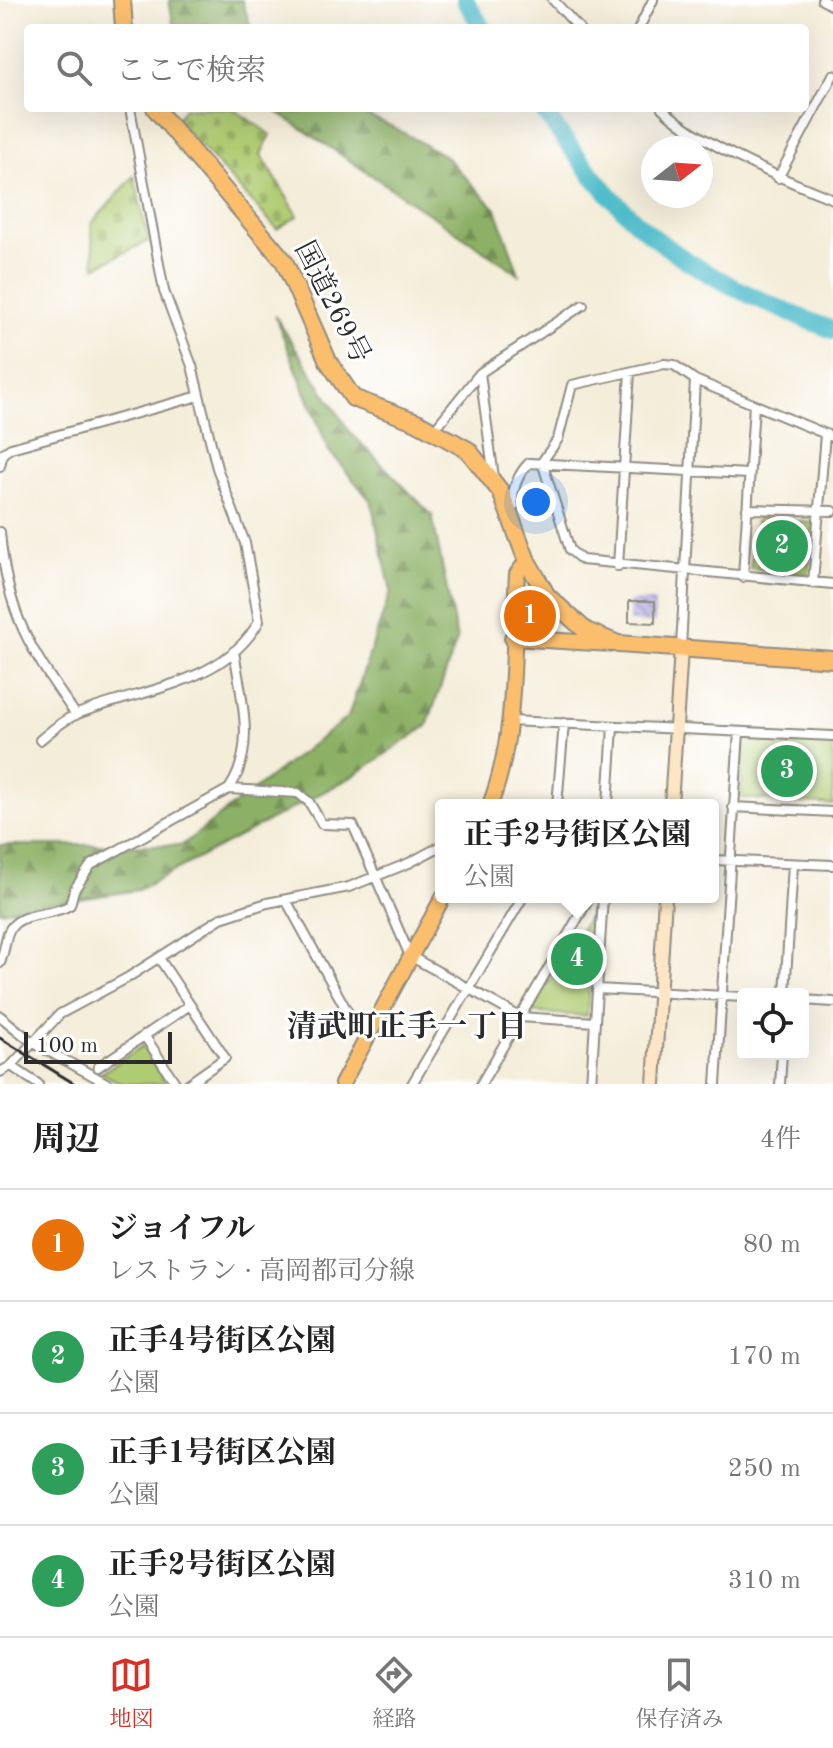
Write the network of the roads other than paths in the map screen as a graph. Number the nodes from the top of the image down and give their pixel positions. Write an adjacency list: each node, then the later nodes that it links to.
1 (122, 0): 6 (highway)
2 (553, 0): 7 (street)
3 (653, 0): 8 (street)
4 (822, 0): 5 (street)
5 (833, 6)
6 (124, 24)
7 (575, 24)
8 (641, 24)
9 (833, 75): 13 (street)
10 (131, 112): 19 (street)
11 (158, 112): 21 (highway, 国道269号)
12 (666, 112): 13 (street)
13 (778, 178): 14 (street)
14 (833, 199)
15 (583, 305): 17 (street)
16 (630, 372): 18 (street); 23 (street); 25 (street)
17 (480, 373): 21 (street); 28 (street)
18 (695, 380): 20 (street); 26 (street)
19 (199, 396): 24 (street); 42 (street)
20 (754, 405): 22 (street); 27 (street)
21 (434, 430): 28 (highway, 国道269号)
22 (829, 436): 30 (street)
23 (542, 462): 25 (street); 33 (street); 34 (street)
24 (0, 466)
25 (623, 467): 26 (street); 34 (street)
26 (690, 471): 27 (street); 35 (street)
27 (749, 474): 29 (street)
28 (495, 483): 33 (highway, 国道269号)
29 (747, 509): 30 (street); 36 (street)
30 (818, 511): 31 (street); 37 (street)
31 (833, 511)
32 (0, 532): 44 (street)
33 (527, 561): 39 (main road); 40 (highway, 国道269号)
34 (618, 566): 35 (street)
35 (685, 572): 36 (street); 41 (street)
36 (743, 577): 37 (street)
37 (813, 583): 38 (street)
38 (833, 584)
39 (512, 638): 40 (main road); 45 (main road)
40 (618, 644): 41 (highway, 国道269号)
41 (681, 649): 43 (highway, 国道269号); 48 (street)
42 (234, 651): 44 (street); 52 (street)
43 (833, 659)
44 (76, 715): 51 (street)
45 (510, 721): 46 (street); 53 (main road)
46 (564, 723): 47 (street); 54 (street)
47 (613, 726): 48 (street); 55 (street)
48 (676, 729): 49 (street); 56 (street)
49 (739, 732): 50 (street); 57 (street)
50 (833, 736)
51 (40, 740)
52 (229, 789): 64 (street); 73 (street)
53 (492, 799)
54 (558, 799)
55 (608, 799)
56 (671, 799)
57 (733, 807): 58 (street); 61 (street)
58 (833, 812)
59 (435, 849): 64 (street)
60 (719, 860): 61 (street)
61 (729, 861): 62 (street); 78 (street)
62 (793, 864): 63 (street); 74 (street)
63 (833, 865)
64 (374, 878): 65 (street); 71 (street)
65 (286, 900): 72 (street); 86 (street)
66 (440, 903): 71 (main road)
67 (520, 903): 75 (street)
68 (586, 903): 84 (street)
69 (603, 903): 76 (street)
70 (665, 903): 77 (street)
71 (410, 956): 75 (street); 86 (main road)
72 (159, 958): 82 (street); 88 (street)
73 (0, 963)
74 (785, 988)
75 (470, 989): 84 (street); 98 (street)
76 (597, 989): 77 (street); 85 (street)
77 (659, 992): 78 (street); 101 (street)
78 (721, 996): 79 (street); 102 (street)
79 (737, 997)
80 (809, 1000): 81 (street)
81 (833, 1002)
82 (190, 1005): 87 (street); 96 (street)
83 (0, 1016): 88 (street)
84 (520, 1017): 85 (street); 99 (street)
85 (595, 1022): 100 (street)
86 (368, 1032): 97 (main road)
87 (144, 1035): 91 (street); 95 (street)
88 (32, 1042): 90 (street); 94 (street)
89 (782, 1060): 103 (street)
90 (11, 1066): 92 (street); 93 (street)
91 (98, 1067)
92 (0, 1072)
93 (38, 1084)
94 (108, 1084)
95 (176, 1084)
96 (188, 1084)
97 (342, 1084)
98 (412, 1084)
99 (481, 1084)
100 (591, 1084)
101 (654, 1084)
102 (716, 1084)
103 (780, 1084)

